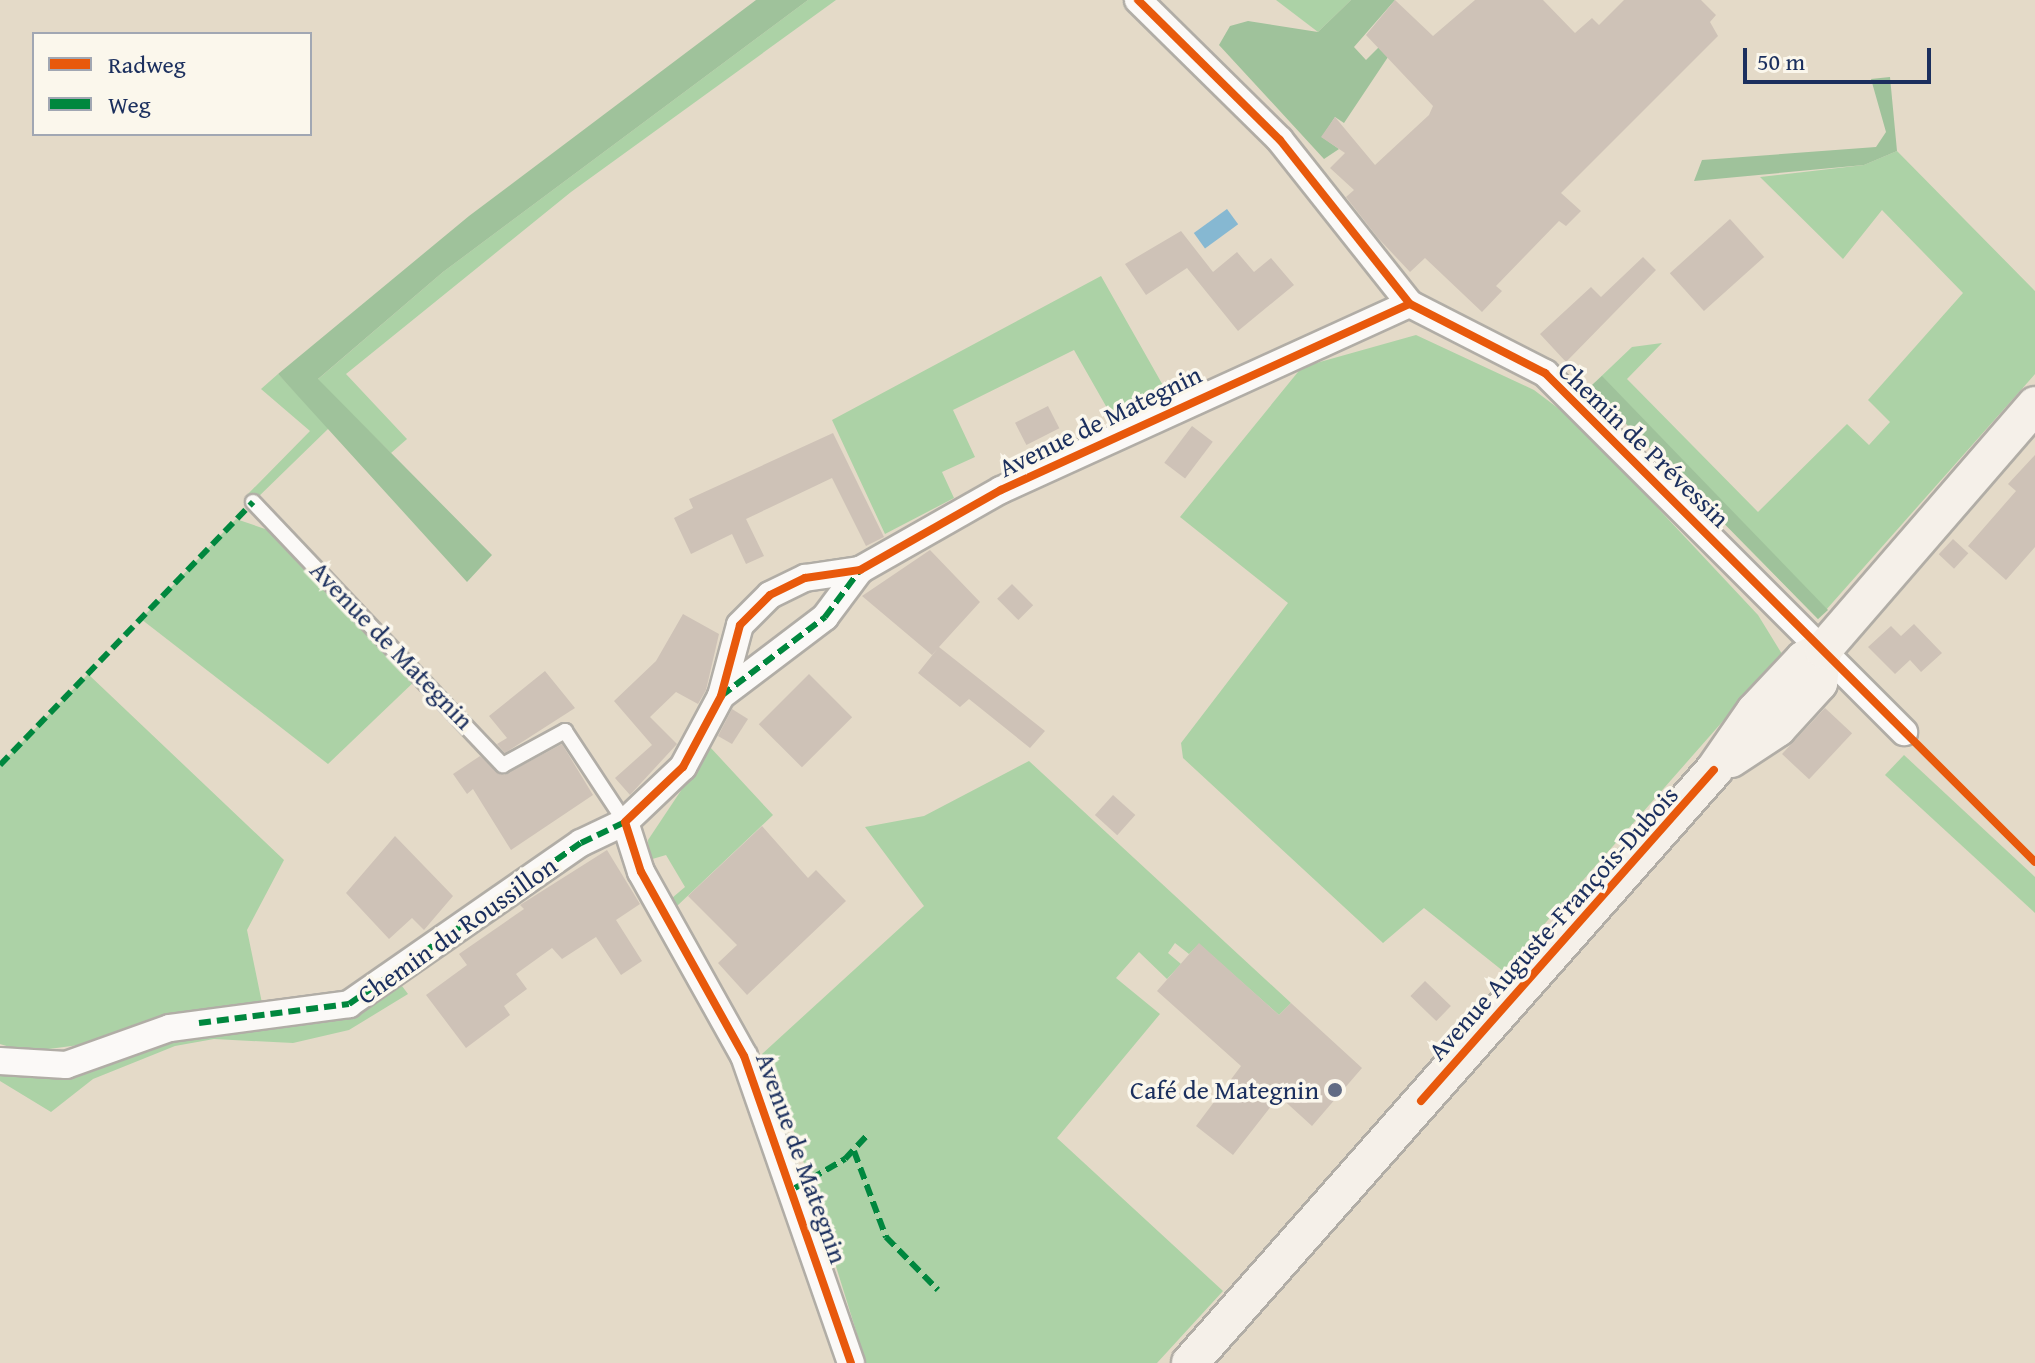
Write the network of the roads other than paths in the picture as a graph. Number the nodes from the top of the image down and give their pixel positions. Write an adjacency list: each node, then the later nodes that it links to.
1 (1138, 0): 2 (street)
2 (1410, 304): 5 (street, Avenue de Mategnin); 6 (street, Chemin de Prévessin)
3 (2035, 405): 6 (main road, Avenue Auguste-François-Dubois)
4 (253, 502): 9 (lane, Avenue de Mategnin)
5 (860, 570): 7 (street, Avenue de Mategnin); 7 (street, Avenue de Mategnin)
6 (1823, 650): 8 (street, Chemin de Prévessin); 12 (main road, Avenue Auguste-François-Dubois)
7 (721, 696): 9 (street, Avenue de Mategnin)
8 (1904, 732)
9 (625, 822): 10 (street, Chemin du Roussillon); 11 (street, Avenue de Mategnin)
10 (0, 1061)
11 (851, 1363)
12 (1190, 1363)

